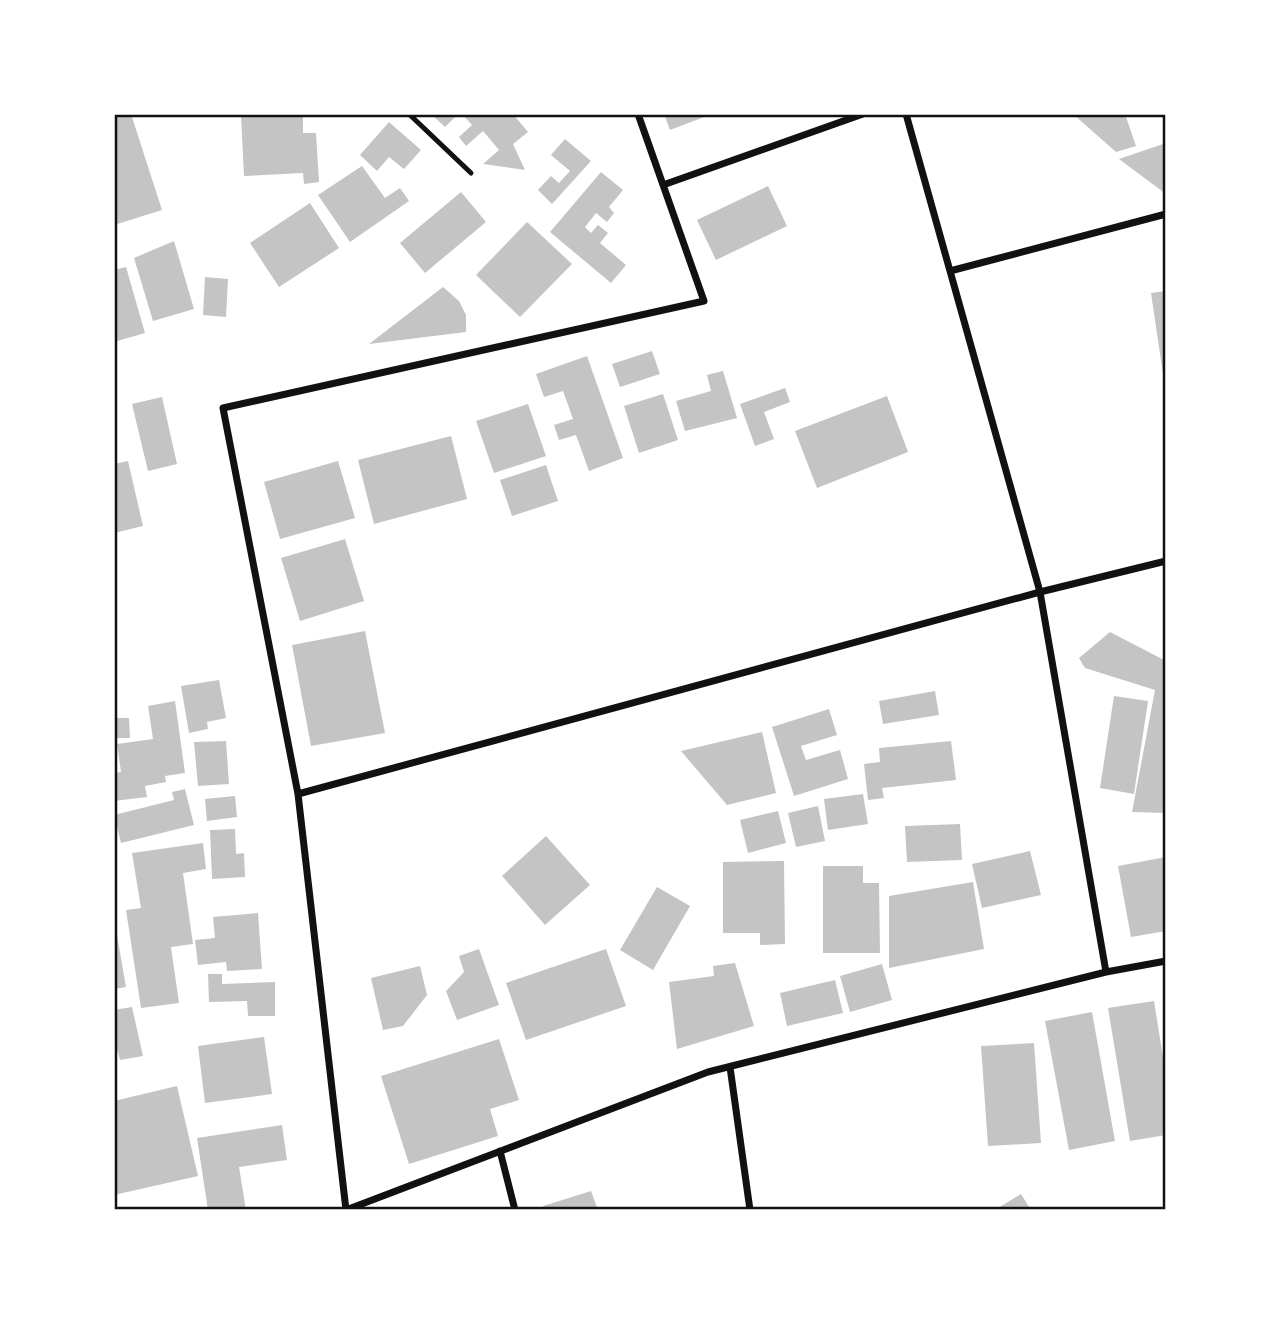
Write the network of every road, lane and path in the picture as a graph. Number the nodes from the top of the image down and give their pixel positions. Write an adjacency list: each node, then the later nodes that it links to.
1 (409, 114): 5 (lane)
2 (638, 114): 6 (street)
3 (863, 114): 6 (street)
4 (906, 114): 8 (street)
5 (471, 173)
6 (663, 185): 11 (street)
7 (1166, 215): 8 (street)
8 (950, 271): 10 (street)
9 (1166, 561): 10 (street)
10 (1040, 593): 11 (street); 13 (street)
11 (298, 794): 16 (street)
12 (1166, 961): 13 (street)
13 (1106, 972): 14 (street)
14 (730, 1067): 15 (street); 18 (street)
15 (500, 1151): 16 (street); 17 (street)
16 (346, 1210)
17 (515, 1210)
18 (751, 1210)

